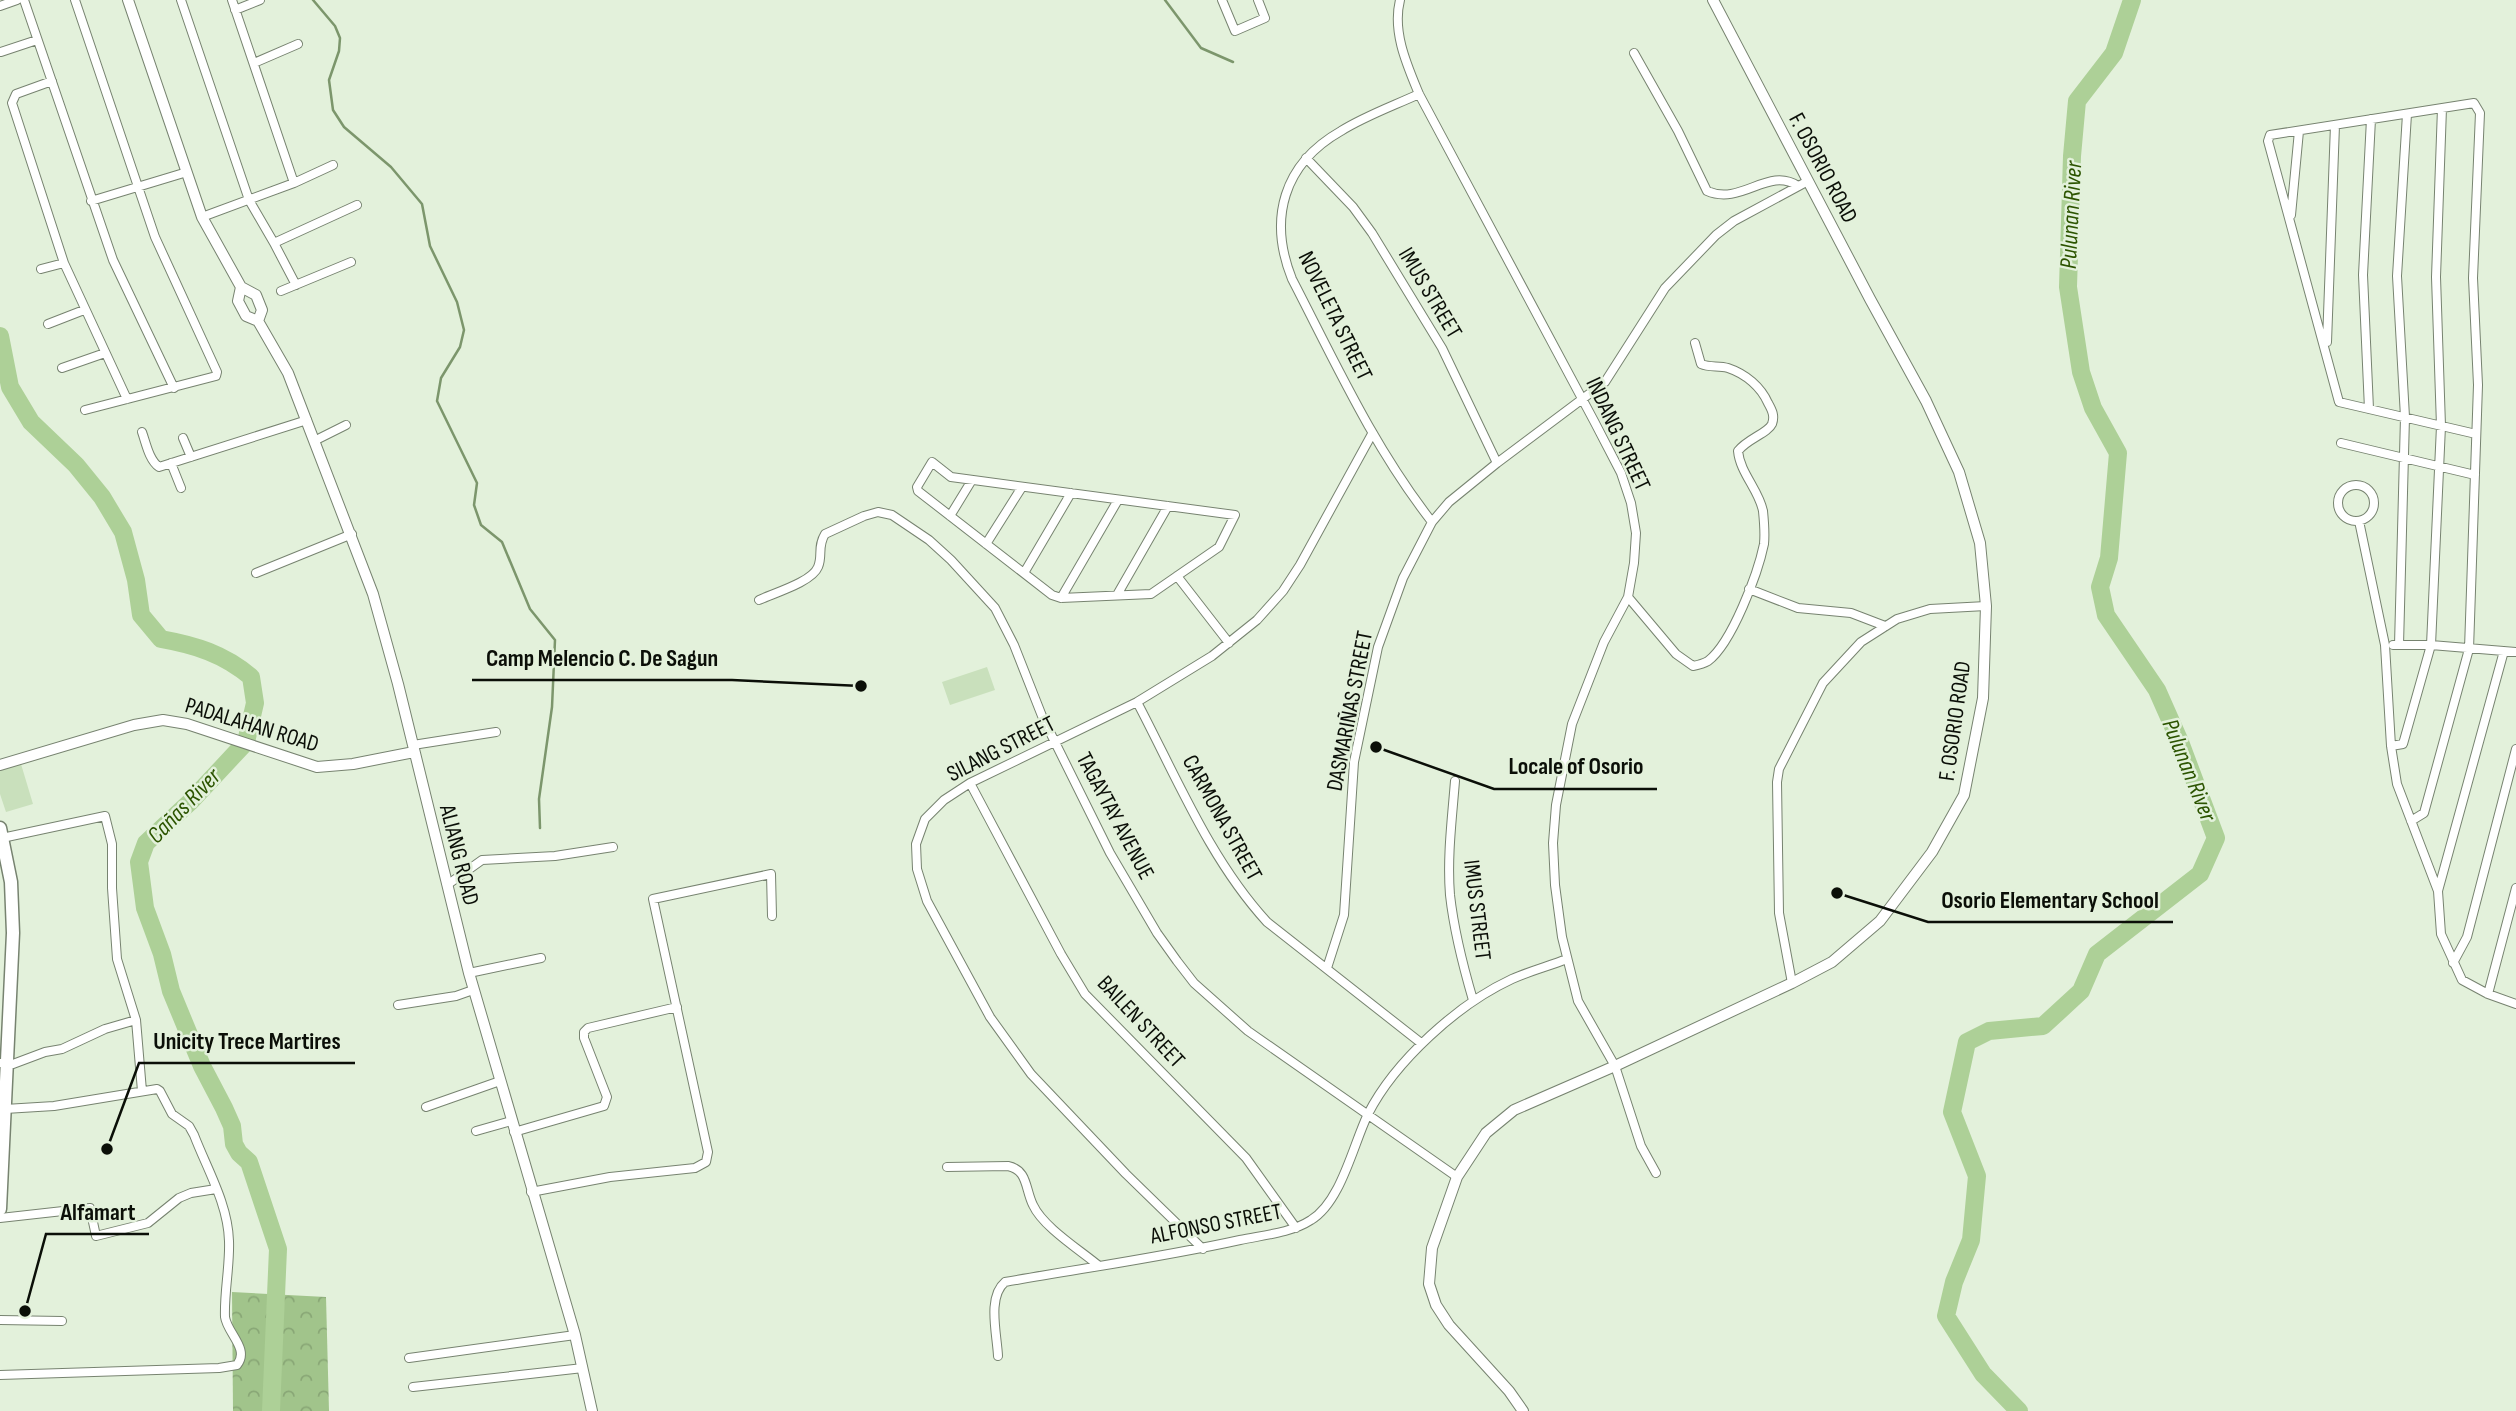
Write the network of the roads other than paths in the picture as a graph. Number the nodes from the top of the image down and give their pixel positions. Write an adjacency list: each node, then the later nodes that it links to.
1 (17, 0): 12 (street)
2 (24, 0): 14 (street)
3 (75, 0): 31 (street)
4 (128, 0): 28 (street)
5 (181, 0): 32 (street)
6 (232, 0): 13 (street)
7 (260, 0): 13 (street)
8 (1222, 0): 9 (street)
9 (1258, 0)
10 (1400, 0): 20 (street, INDANG STREET)
11 (1713, 0): 30 (street, F. OSORIO ROAD)
12 (0, 6)
13 (235, 10): 18 (street)
14 (37, 40): 16 (street); 19 (street)
15 (298, 44): 18 (street)
16 (1, 52)
17 (1634, 53): 30 (street)
18 (254, 63): 29 (street)
19 (52, 81): 33 (street); 39 (street)
20 (1419, 94): 26 (street, NOVELETA STREET); 52 (street, INDANG STREET)
21 (2442, 108): 22 (street); 59 (street); 62 (street)
22 (2407, 114): 23 (street); 56 (street)
23 (2371, 119): 24 (street); 54 (street)
24 (2335, 125): 25 (street); 49 (street)
25 (2299, 131): 36 (street); 36 (street)
26 (1306, 158): 61 (street, NOVELETA STREET); 69 (street, IMUS STREET)
27 (333, 165): 29 (street)
28 (187, 173): 31 (street); 35 (street)
29 (294, 183): 32 (street)
30 (1803, 184): 52 (street, DASMARIÑAS STREET); 91 (street, F. OSORIO ROAD)
31 (136, 187): 33 (street); 51 (street)
32 (249, 200): 35 (street); 37 (street)
33 (91, 201): 51 (street)
34 (357, 205): 37 (street)
35 (202, 217): 42 (street)
36 (2291, 223): 49 (street)
37 (274, 243): 41 (street)
38 (351, 262): 41 (street)
39 (64, 263): 40 (street); 44 (street)
40 (41, 269)
41 (296, 285): 43 (street)
42 (241, 286): 45 (street); 45 (street)
43 (281, 291)
44 (84, 310): 46 (street); 48 (street)
45 (258, 321): 57 (street, ALIANG ROAD)
46 (48, 324)
47 (1695, 343): 86 (street)
48 (105, 353): 50 (street); 53 (street)
49 (2326, 355): 54 (street)
50 (62, 368)
51 (174, 388): 53 (street)
52 (1581, 398): 69 (street, DASMARIÑAS STREET); 88 (street, INDANG STREET)
53 (127, 399): 55 (street)
54 (2369, 409): 56 (street)
55 (85, 410)
56 (2405, 417): 59 (street); 67 (street)
57 (307, 420): 64 (street, ALIANG ROAD); 66 (street)
58 (346, 425): 64 (street)
59 (2441, 426): 62 (street); 70 (street)
60 (142, 432): 68 (street)
61 (1372, 435): 80 (street, NOVELETA STREET); 93 (street, SILANG STREET)
62 (2476, 435): 71 (street)
63 (183, 438): 66 (street)
64 (314, 441): 81 (street, ALIANG ROAD)
65 (2341, 443): 67 (street)
66 (191, 457): 68 (street)
67 (2404, 459): 70 (street); 95 (street)
68 (170, 463): 74 (street)
69 (1497, 463): 80 (street, DASMARIÑAS STREET)
70 (2440, 467): 71 (street); 96 (street)
71 (2475, 475): 97 (street)
72 (972, 480): 73 (street); 78 (street); 78 (street)
73 (1022, 487): 75 (street); 82 (street)
74 (181, 488)
75 (1071, 493): 76 (street); 84 (street)
76 (1118, 500): 77 (street); 89 (street)
77 (1168, 506): 85 (street); 87 (street)
78 (950, 516): 82 (street)
79 (2359, 521): 79 (street); 94 (street)
80 (1432, 522): 120 (street, DASMARIÑAS STREET)
81 (352, 534): 83 (street); 104 (street, ALIANG ROAD)
82 (986, 544): 84 (street)
83 (256, 573)
84 (1024, 573): 89 (street)
85 (1177, 576): 87 (street); 93 (street)
86 (1749, 589): 88 (street); 92 (street)
87 (1117, 595): 89 (street)
88 (1628, 597): 118 (street, INDANG STREET)
89 (1062, 598)
90 (760, 600): 102 (street, TAGAYTAY AVENUE)
91 (1986, 606): 92 (street); 123 (street, F. OSORIO ROAD)
92 (1885, 626): 123 (street)
93 (1230, 643): 100 (street, SILANG STREET)
94 (2385, 645): 95 (street); 103 (street)
95 (2399, 645): 96 (street)
96 (2431, 645): 97 (street); 103 (street)
97 (2469, 649): 98 (street); 109 (street)
98 (2504, 651): 99 (street); 115 (street)
99 (2516, 652)
100 (1137, 702): 102 (street, SILANG STREET); 120 (street, CARMONA STREET)
101 (496, 732): 104 (street)
102 (1055, 743): 108 (street, SILANG STREET); 138 (street, TAGAYTAY AVENUE)
103 (2391, 746): 109 (street)
104 (413, 748): 106 (street, PADALAHAN ROAD); 113 (street, ALIANG ROAD)
105 (2516, 748): 119 (street)
106 (0, 765)
107 (1455, 781): 126 (street, IMUS STREET)
108 (970, 783): 148 (street, BAILEN STREET); 149 (street, SILANG STREET)
109 (2411, 821): 115 (street)
110 (1, 833): 112 (main road); 130 (street)
111 (613, 847): 113 (street)
112 (5, 882): 122 (main road)
113 (447, 885): 121 (street, ALIANG ROAD)
114 (2516, 888): 125 (street)
115 (2438, 891): 119 (street)
116 (772, 916): 129 (street)
117 (541, 958): 121 (street)
118 (1567, 960): 126 (street, ALFONSO STREET); 133 (street, INDANG STREET)
119 (2453, 963): 125 (street)
120 (1327, 968): 131 (street, CARMONA STREET)
121 (469, 973): 124 (street, ALIANG ROAD)
122 (5, 980): 132 (main road)
123 (1792, 983): 133 (street, F. OSORIO ROAD)
124 (473, 990): 128 (street); 134 (street, ALIANG ROAD)
125 (2488, 995): 127 (street)
126 (1473, 1000): 131 (street, ALFONSO STREET)
127 (2516, 1004)
128 (398, 1005)
129 (677, 1007): 139 (street); 145 (street)
130 (136, 1020): 132 (street); 135 (street)
131 (1421, 1043): 138 (street, ALFONSO STREET)
132 (3, 1063): 137 (main road)
133 (1615, 1066): 142 (street, INDANG STREET); 143 (street, F. OSORIO ROAD)
134 (500, 1081): 136 (street); 139 (street, ALIANG ROAD)
135 (142, 1091): 137 (street); 144 (street)
136 (426, 1107)
137 (3, 1113): 146 (main road)
138 (1368, 1113): 143 (street, TAGAYTAY AVENUE); 148 (street, ALFONSO STREET)
139 (513, 1126): 140 (street); 145 (street, ALIANG ROAD)
140 (476, 1131)
141 (947, 1167): 150 (street)
142 (1656, 1173)
143 (1457, 1177): 160 (street, F. OSORIO ROAD)
144 (216, 1189): 147 (street); 157 (street)
145 (531, 1192): 153 (street, ALIANG ROAD)
146 (0, 1209)
147 (0, 1218)
148 (1296, 1228): 149 (street, ALFONSO STREET)
149 (1203, 1249): 150 (street, ALFONSO STREET)
150 (1099, 1266): 154 (street, ALFONSO STREET)
151 (0, 1320): 152 (street)
152 (62, 1321)
153 (575, 1335): 155 (street); 156 (street, ALIANG ROAD)
154 (998, 1356)
155 (409, 1358)
156 (583, 1368): 158 (street); 159 (street, ALIANG ROAD)
157 (0, 1375)
158 (413, 1387)
159 (592, 1411)
160 (1523, 1411)

